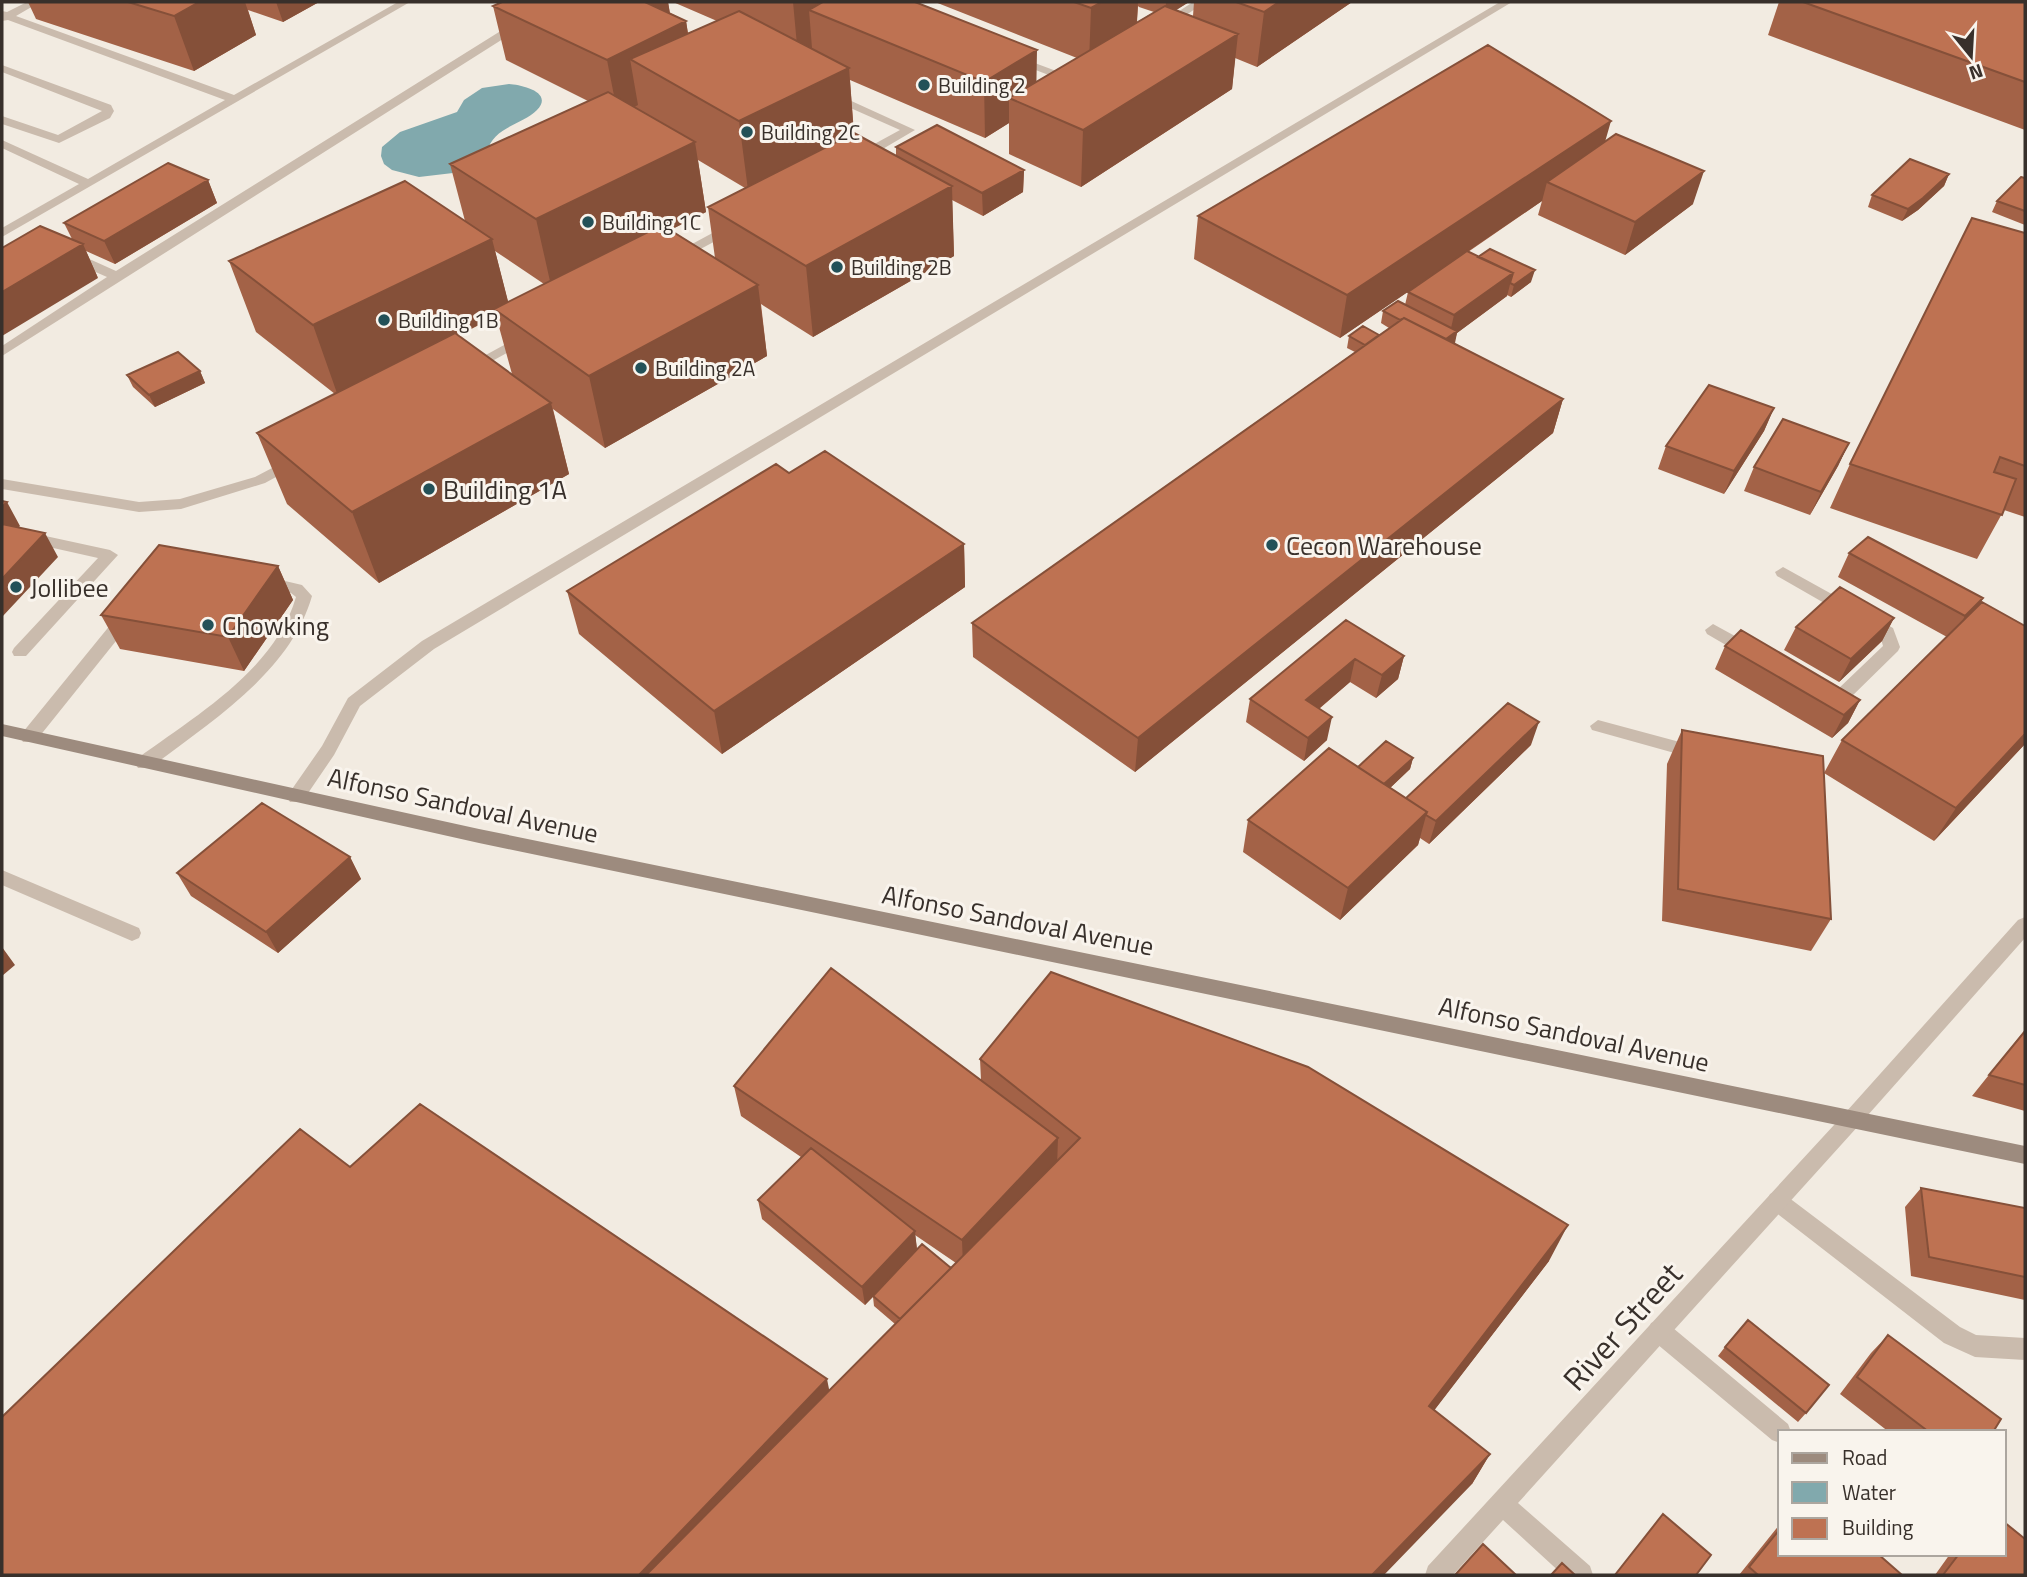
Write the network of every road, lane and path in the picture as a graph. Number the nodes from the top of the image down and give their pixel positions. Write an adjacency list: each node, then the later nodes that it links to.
1 (34, 2): 6 (street)
2 (405, 2): 12 (street)
3 (1200, 2): 7 (street)
4 (1507, 2): 40 (street)
5 (502, 9): 21 (street)
6 (4, 16): 12 (street)
7 (1156, 31)
8 (1003, 54): 10 (street)
9 (2, 68): 13 (street)
10 (1089, 76)
11 (820, 91): 15 (street)
12 (233, 99): 16 (street)
13 (2, 120)
14 (2, 144): 16 (street)
15 (843, 167)
16 (87, 183): 18 (street)
17 (746, 219): 20 (street)
18 (2, 233)
19 (63, 252): 21 (street)
20 (661, 265)
21 (117, 276): 23 (street)
22 (539, 330): 24 (street)
23 (2, 352)
24 (454, 376)
25 (308, 454): 26 (street)
26 (2, 484)
27 (12, 533): 32 (street)
28 (1783, 572): 34 (street)
29 (246, 578): 39 (street)
30 (135, 606): 37 (street)
31 (1713, 630): 33 (street)
32 (20, 652)
33 (1767, 662)
34 (1811, 688)
35 (1598, 726): 38 (street)
36 (2, 730): 37 (main road, Alfonso Sandoval Avenue)
37 (29, 737): 39 (main road, Alfonso Sandoval Avenue)
38 (1712, 757)
39 (144, 763): 40 (main road, Alfonso Sandoval Avenue)
40 (296, 797): 44 (main road, Alfonso Sandoval Avenue)
41 (2, 877): 43 (street)
42 (2025, 925): 44 (street, River Street)
43 (132, 933)
44 (1853, 1118): 45 (main road, Alfonso Sandoval Avenue); 46 (street, River Street)
45 (2025, 1155)
46 (1777, 1201): 47 (street, River Street); 48 (street)
47 (1659, 1331): 49 (street); 50 (street, River Street)
48 (2025, 1349)
49 (1778, 1430)
50 (1502, 1504): 51 (street, River Street); 52 (street)
51 (1437, 1575)
52 (1581, 1575)

